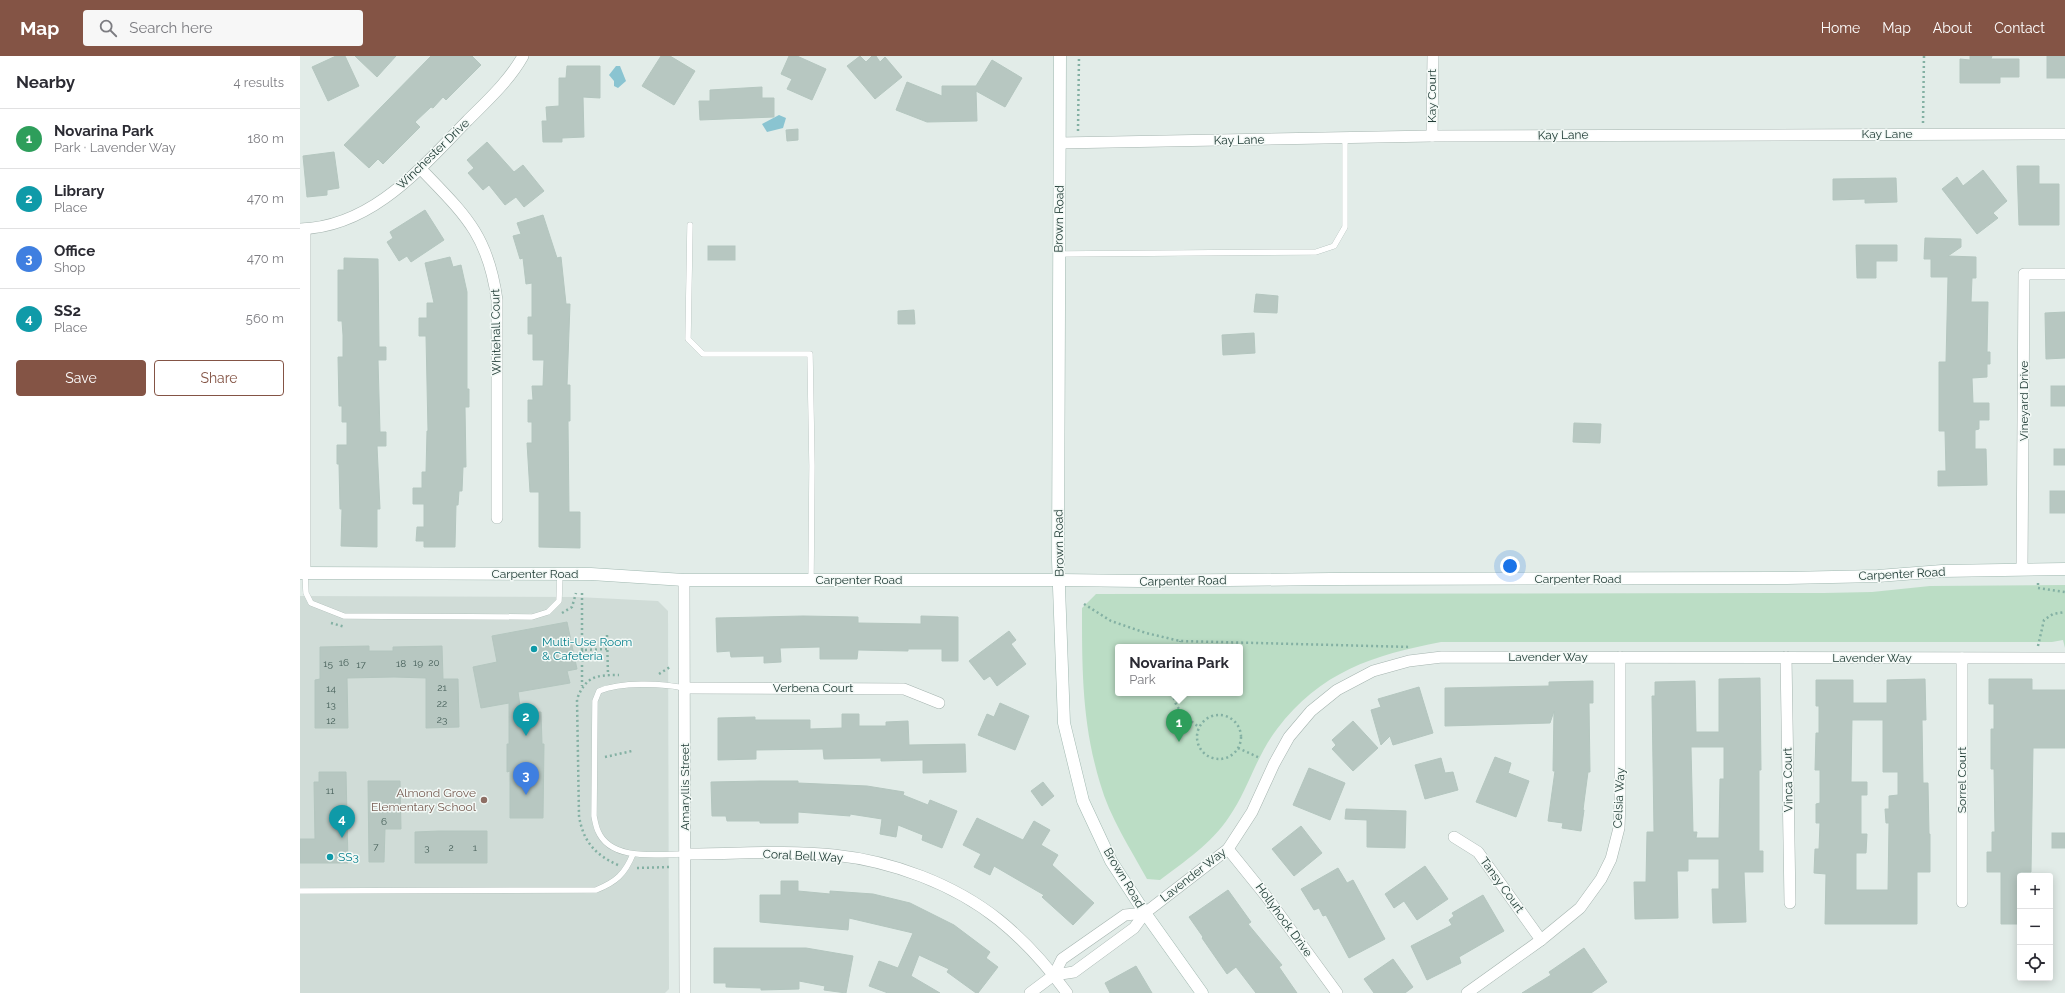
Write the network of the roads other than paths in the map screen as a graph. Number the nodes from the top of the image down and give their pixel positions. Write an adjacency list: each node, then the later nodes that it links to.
1 (523, 56): 8 (street, Winchester Drive)
2 (1060, 56): 7 (street, Brown Road)
3 (1433, 56): 5 (street, Kay Court)
4 (2065, 134): 5 (street, Kay Lane)
5 (1432, 136): 6 (street, Kay Lane)
6 (1345, 138): 7 (street, Kay Lane); 11 (lane)
7 (1060, 143): 11 (street, Brown Road)
8 (421, 169): 10 (street, Winchester Drive); 13 (street, Whitehall Court)
9 (690, 225): 19 (lane)
10 (302, 229): 16 (street)
11 (1059, 254): 20 (street, Brown Road)
12 (2065, 274): 14 (street, Vineyard Drive)
13 (497, 518)
14 (2022, 569): 15 (street, Carpenter Road); 20 (street, Carpenter Road)
15 (2065, 569)
16 (303, 574): 17 (street, Carpenter Road); 17 (lane)
17 (560, 574): 18 (street, Carpenter Road)
18 (684, 580): 19 (street, Carpenter Road); 25 (street, Amaryllis Street)
19 (811, 580): 20 (street, Carpenter Road)
20 (1060, 580): 34 (street, Brown Road)
21 (1786, 657): 22 (street, Lavender Way); 23 (street, Lavender Way); 33 (street, Vinca Court)
22 (1620, 658): 28 (street, Lavender Way); 35 (street, Celsia Way)
23 (1962, 658): 24 (street, Lavender Way); 32 (street, Sorrel Court)
24 (2065, 658)
25 (684, 688): 26 (street, Verbena Court); 29 (lane); 30 (street, Amaryllis Street)
26 (939, 703)
27 (1454, 837): 35 (street, Tansy Court)
28 (1228, 849): 34 (street, Lavender Way); 41 (street, Hollyhock Drive)
29 (633, 854): 30 (lane); 31 (lane)
30 (685, 854): 36 (street, Coral Bell Way); 37 (street, Amaryllis Street)
31 (300, 891)
32 (1962, 902)
33 (1790, 903)
34 (1145, 913): 36 (street, Lavender Way); 36 (street, Lavender Way); 40 (street, Brown Road)
35 (1541, 940): 42 (street, Celsia Way)
36 (1054, 975): 38 (street, Lavender Way); 39 (street, Coral Bell Way)
37 (685, 993)
38 (1030, 993)
39 (1068, 993)
40 (1202, 993)
41 (1337, 993)
42 (1467, 993)

